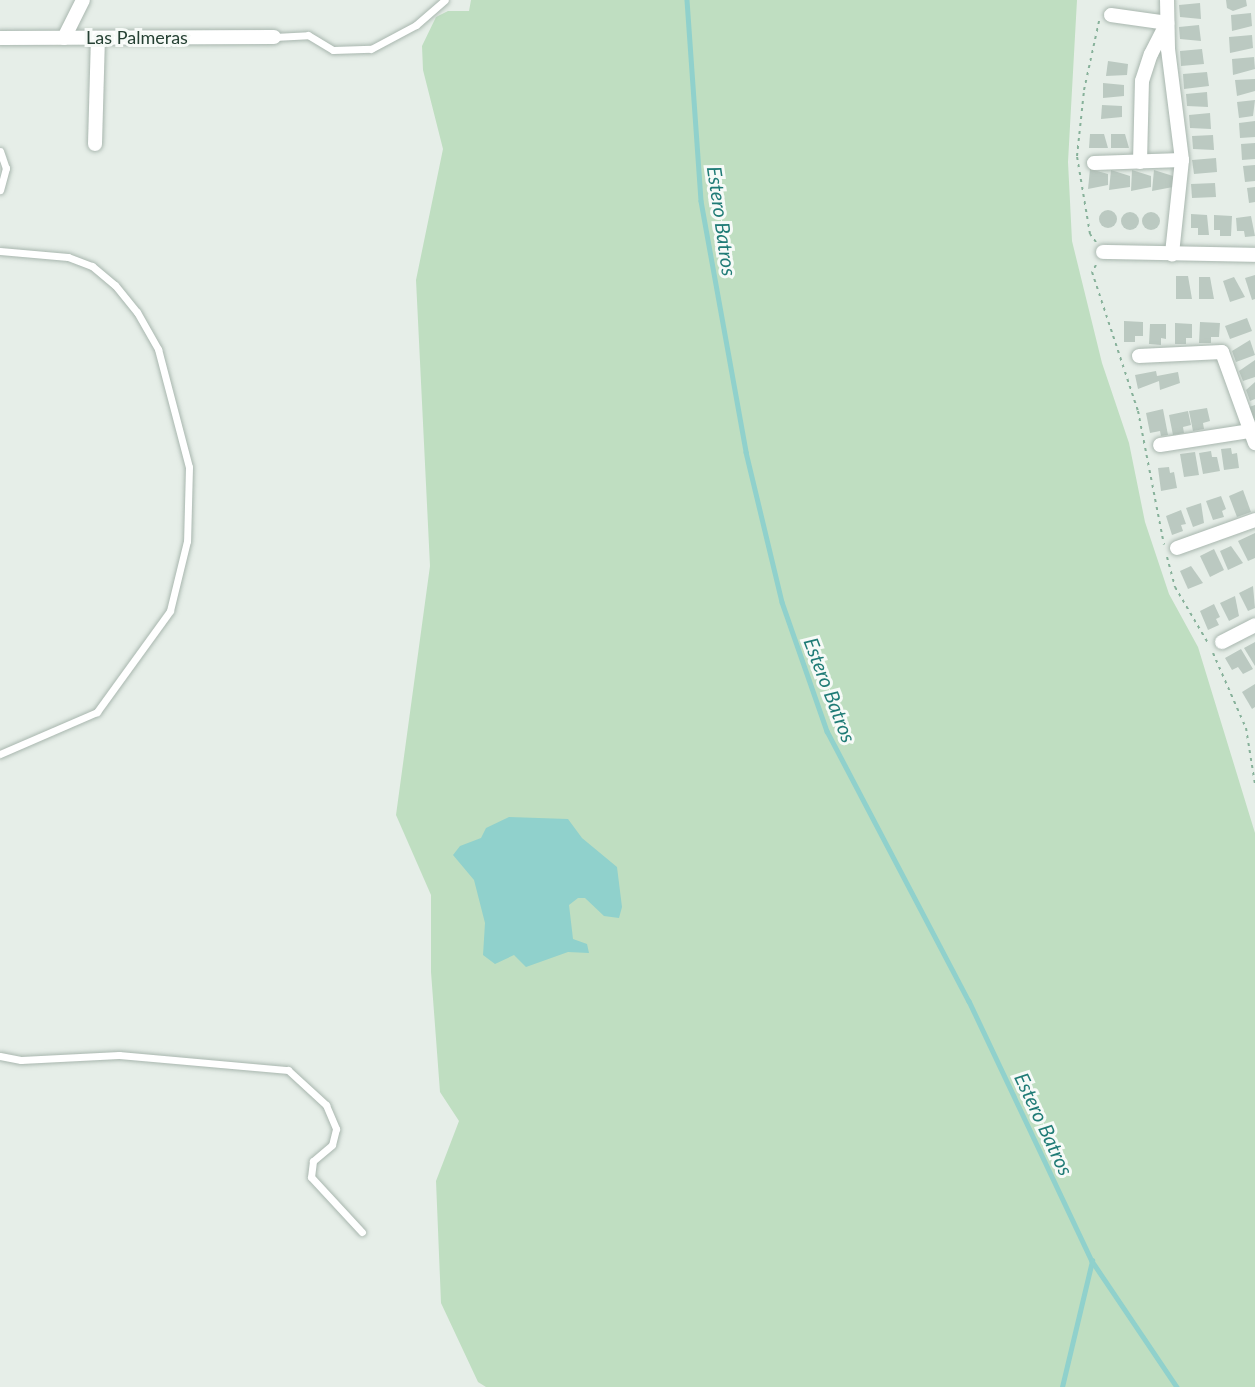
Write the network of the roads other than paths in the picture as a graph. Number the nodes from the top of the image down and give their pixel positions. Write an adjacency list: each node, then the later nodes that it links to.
1 (83, 0): 8 (street)
2 (445, 0): 6 (lane)
3 (1167, 0): 5 (street)
4 (1106, 14): 5 (street)
5 (1167, 23): 12 (street); 13 (street)
6 (274, 37): 9 (street, Las Palmeras)
7 (0, 38): 8 (street, Las Palmeras)
8 (64, 38): 9 (street, Las Palmeras)
9 (98, 38): 10 (street)
10 (95, 144)
11 (0, 152): 15 (lane)
12 (1182, 160): 13 (street); 18 (street)
13 (1140, 162): 14 (street)
14 (1094, 163)
15 (0, 190)
16 (0, 251): 27 (lane)
17 (1103, 252): 18 (street)
18 (1172, 254): 19 (street)
19 (1255, 255)
20 (1139, 356): 21 (street)
21 (1252, 437): 22 (street)
22 (1160, 445)
23 (1255, 520): 24 (street)
24 (1177, 548)
25 (1255, 625): 26 (street)
26 (1222, 642)
27 (0, 754)
28 (0, 1056): 29 (lane)
29 (362, 1232)

